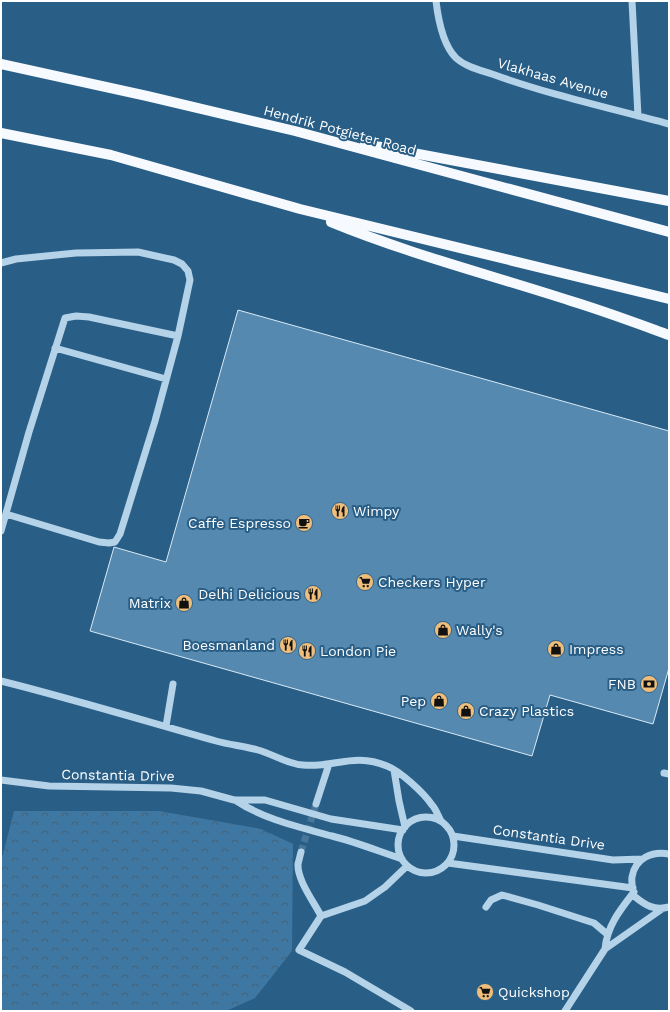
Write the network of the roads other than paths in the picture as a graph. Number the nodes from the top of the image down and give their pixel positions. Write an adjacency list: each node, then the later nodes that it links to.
1 (436, 1): 4 (street, Vlakhaas Avenue)
2 (632, 1): 4 (street)
3 (1, 64): 6 (main road, Hendrik Potgieter Road)
4 (638, 116): 5 (street, Vlakhaas Avenue)
5 (669, 124)
6 (295, 131): 8 (main road); 10 (main road, Hendrik Potgieter Road)
7 (1, 133): 9 (main road)
8 (669, 201)
9 (300, 209): 12 (main road); 13 (main road)
10 (669, 232)
11 (1, 263): 14 (street)
12 (669, 300)
13 (669, 334)
14 (178, 336): 15 (street); 16 (street)
15 (55, 348): 16 (street); 17 (street)
16 (166, 379): 17 (street)
17 (6, 514): 18 (street)
18 (1, 531)
19 (1, 681): 21 (street)
20 (173, 684): 21 (street)
21 (166, 726): 22 (street)
22 (328, 764): 23 (street); 26 (street)
23 (394, 770): 27 (street); 28 (street)
24 (1, 780): 25 (street, Constantia Drive)
25 (234, 800): 28 (street, Constantia Drive); 32 (street, Constantia Drive)
26 (316, 804)
27 (441, 821): 28 (street); 29 (street)
28 (404, 828): 32 (street)
29 (453, 836): 33 (street, Constantia Drive); 34 (street)
30 (301, 852): 39 (street)
31 (669, 854): 33 (street, Constantia Drive)
32 (402, 859): 35 (street)
33 (642, 859): 36 (street)
34 (448, 863): 35 (street); 36 (street)
35 (407, 866): 39 (street)
36 (633, 890): 38 (street); 40 (street)
37 (486, 907): 40 (street)
38 (666, 908): 41 (street)
39 (321, 916): 42 (street)
40 (607, 934): 41 (street)
41 (605, 949): 43 (street)
42 (411, 1011)
43 (565, 1011)

